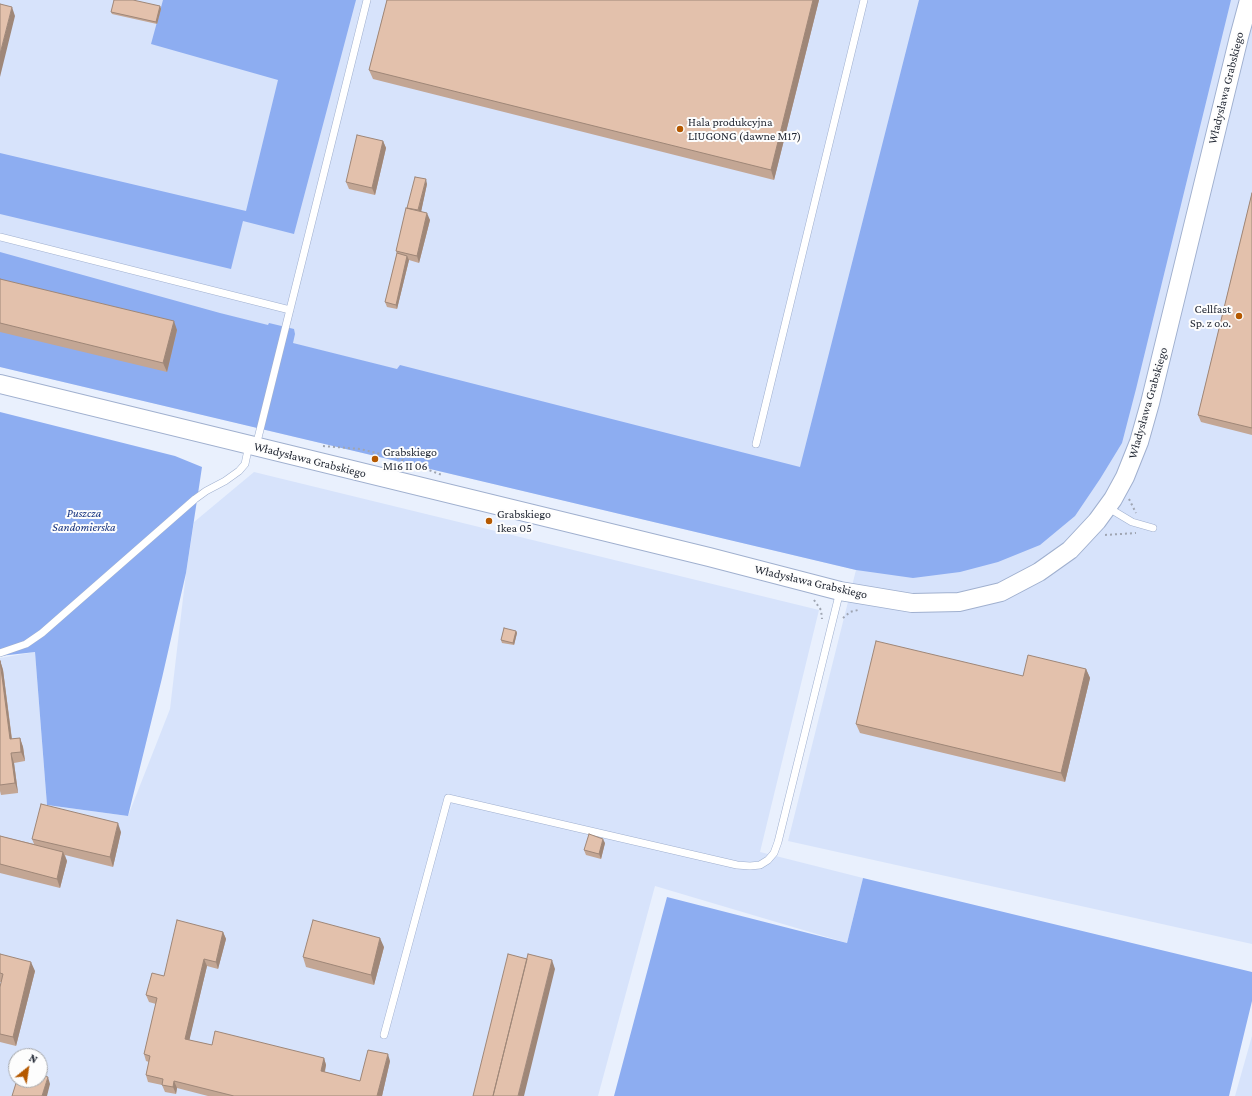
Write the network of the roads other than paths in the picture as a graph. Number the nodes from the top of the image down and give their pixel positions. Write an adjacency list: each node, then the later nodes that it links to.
1 (367, 0): 5 (lane)
2 (864, 0): 7 (lane)
3 (1249, 0): 9 (street, Władysława Grabskiego)
4 (0, 237): 5 (lane)
5 (290, 310): 8 (lane)
6 (0, 384): 8 (street, Władysława Grabskiego)
7 (756, 444)
8 (253, 446): 11 (street, Władysława Grabskiego); 12 (lane)
9 (1107, 507): 10 (lane); 11 (street, Władysława Grabskiego)
10 (1149, 528)
11 (840, 591): 13 (lane)
12 (0, 653)
13 (384, 1035)

